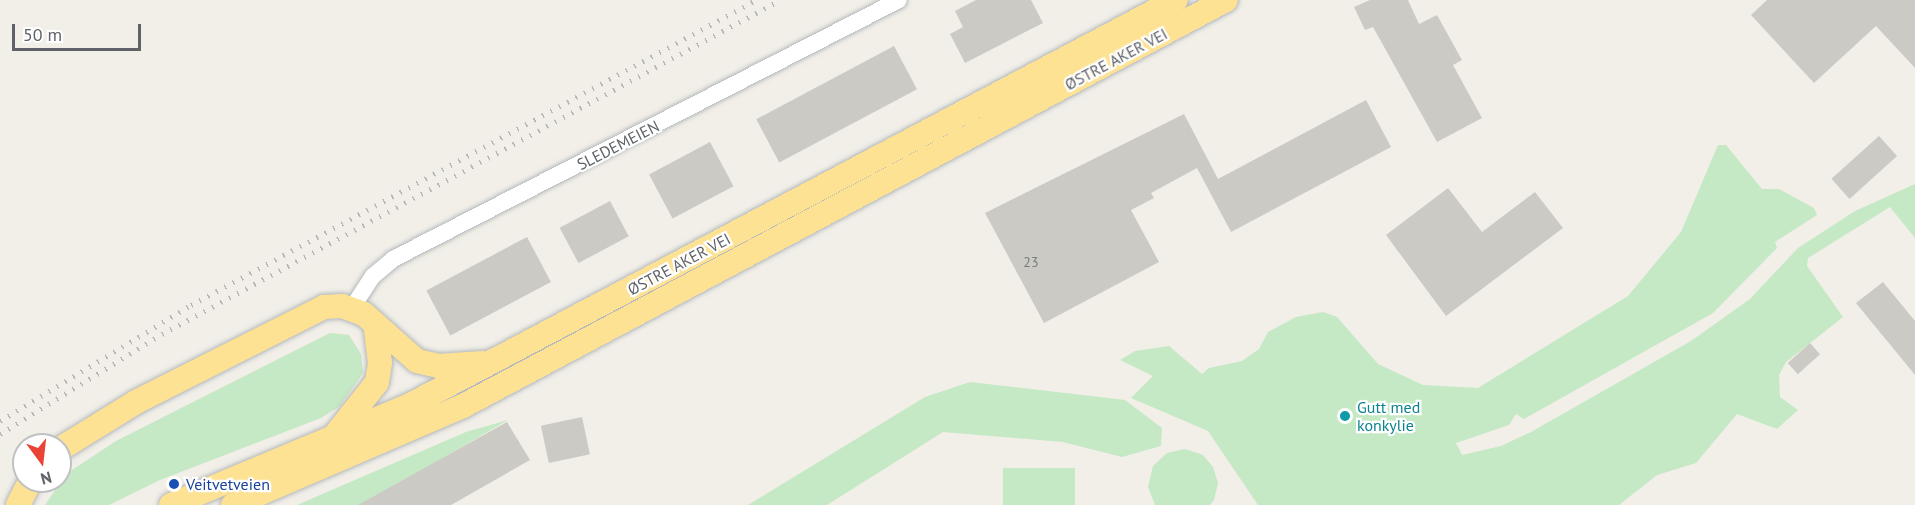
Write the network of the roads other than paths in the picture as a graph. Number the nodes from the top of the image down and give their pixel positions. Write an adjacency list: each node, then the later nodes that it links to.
1 (899, 0): 4 (street, SLEDEMEIEN)
2 (1176, 0): 6 (highway, ØSTRE AKER VEI)
3 (1226, 0): 10 (highway, ØSTRE AKER VEI)
4 (352, 308): 5 (highway); 8 (highway)
5 (375, 326): 6 (highway); 7 (highway)
6 (495, 362): 7 (highway, ØSTRE AKER VEI)
7 (330, 440): 9 (highway, ØSTRE AKER VEI)
8 (72, 441)
9 (171, 505)
10 (233, 505)

